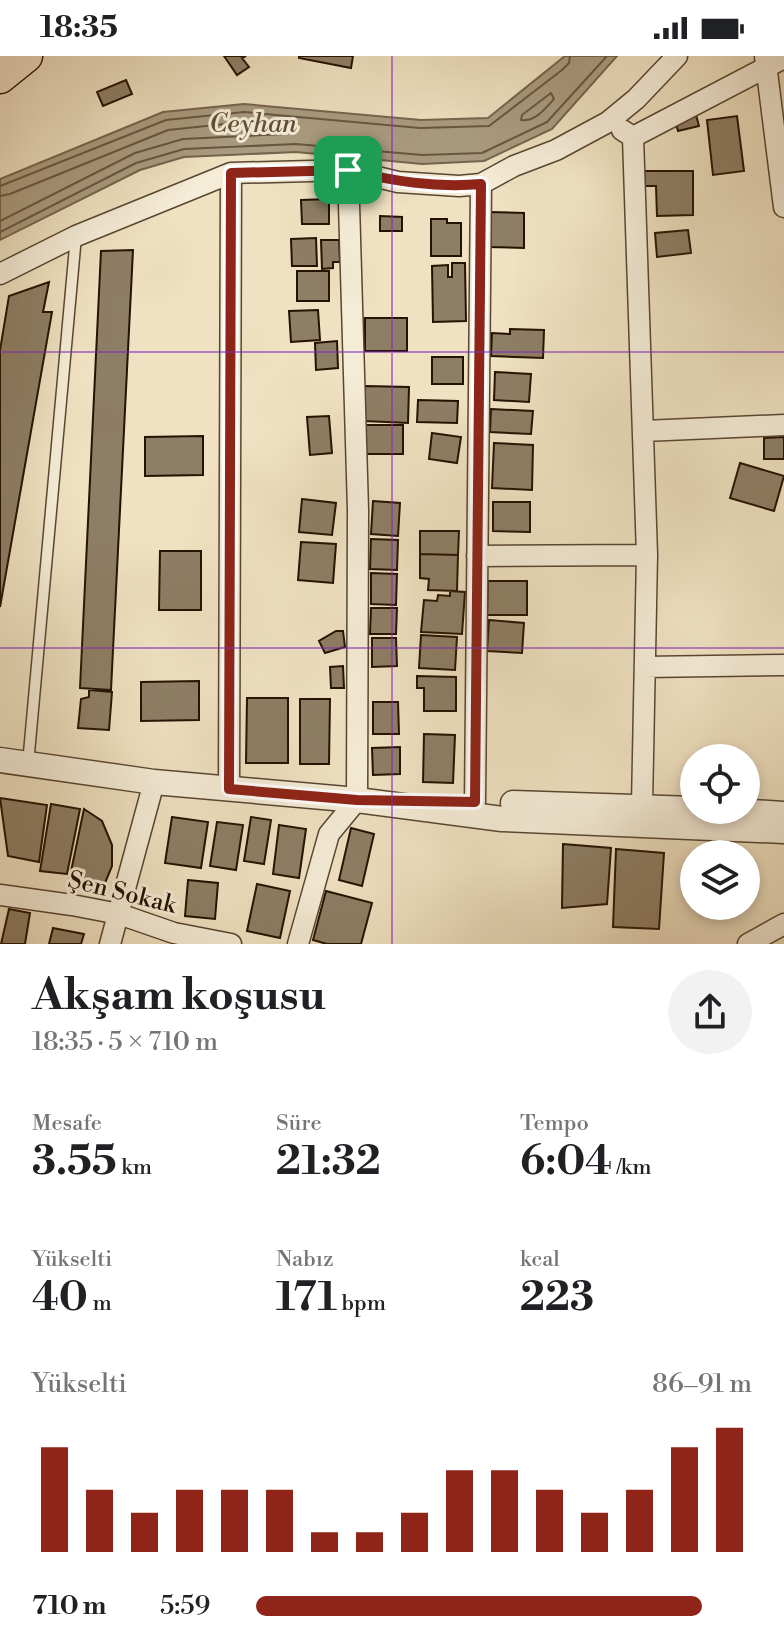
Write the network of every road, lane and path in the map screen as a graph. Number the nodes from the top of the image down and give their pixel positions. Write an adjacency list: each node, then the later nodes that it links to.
1 (26, 56): 4 (highway)
2 (677, 56): 5 (street)
3 (772, 60): 6 (street); 10 (street)
4 (0, 77)
5 (608, 122): 6 (street); 9 (street)
6 (633, 137): 14 (street)
7 (348, 170): 8 (street); 9 (street); 23 (street)
8 (231, 173): 11 (street); 22 (street)
9 (481, 184): 16 (street)
10 (784, 207)
11 (76, 236): 12 (street); 20 (lane)
12 (0, 274)
13 (784, 425): 14 (street)
14 (644, 431): 15 (street)
15 (647, 555): 16 (street); 18 (street)
16 (477, 556): 24 (street)
17 (784, 665): 18 (street)
18 (645, 667): 25 (street)
19 (0, 760): 20 (street)
20 (28, 764): 21 (street)
21 (154, 782): 22 (street); 31 (street)
22 (229, 789): 23 (street)
23 (357, 800): 24 (street); 29 (street); 35 (street)
24 (475, 802): 25 (street)
25 (642, 806): 26 (street)
26 (680, 808)
27 (760, 812): 28 (street)
28 (784, 814)
29 (784, 831)
30 (0, 895): 31 (street, Şen Sokak)
31 (119, 914): 33 (street); 34 (street, Şen Sokak)
32 (784, 924): 36 (street)
33 (110, 944)
34 (231, 944)
35 (298, 944)
36 (748, 944)

